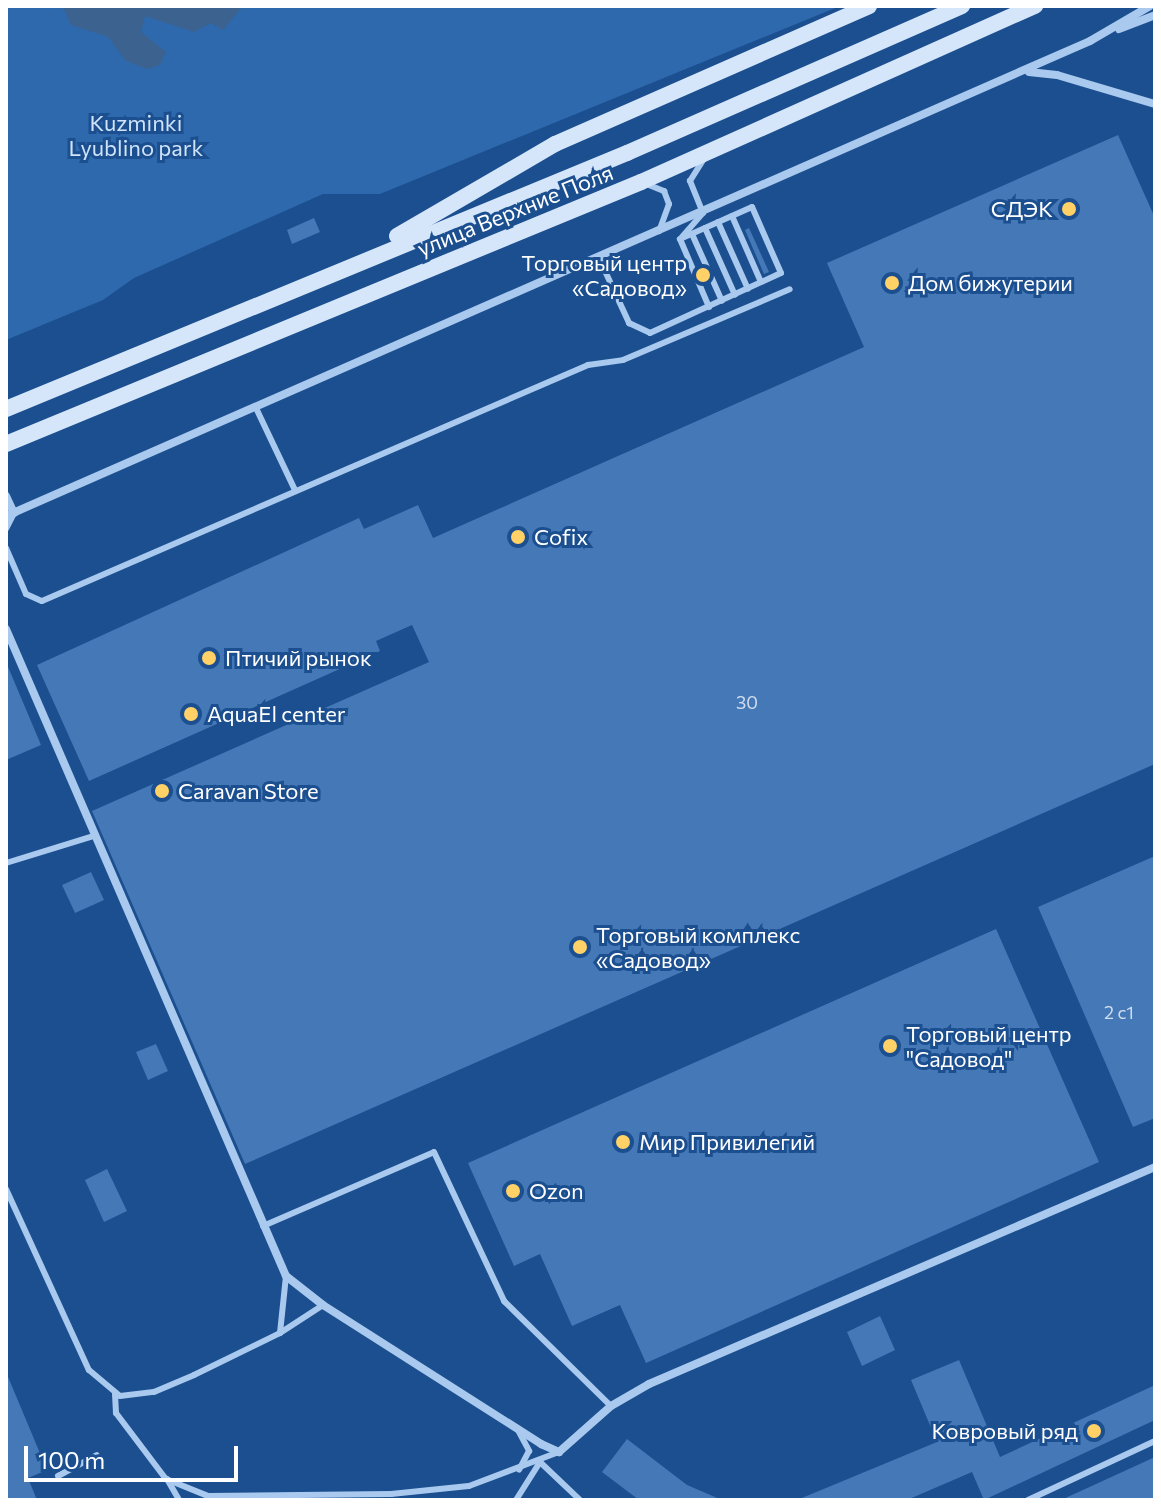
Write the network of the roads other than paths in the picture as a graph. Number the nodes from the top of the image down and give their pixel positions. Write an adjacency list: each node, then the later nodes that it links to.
1 (869, 6): 19 (main road)
2 (962, 6): 19 (main road, улица Верхние Поля)
3 (1035, 6): 9 (main road, улица Верхние Поля)
4 (1150, 6): 6 (street)
5 (1155, 15): 6 (street)
6 (1090, 41): 7 (street)
7 (1016, 74): 8 (street); 11 (street)
8 (1155, 104)
9 (708, 153): 10 (main road, улица Верхние Поля); 11 (lane)
10 (641, 182): 15 (lane); 28 (main road, улица Верхние Поля)
11 (703, 213): 15 (street); 17 (lane)
12 (732, 216): 13 (lane); 20 (lane); 20 (lane)
13 (718, 222): 14 (lane); 21 (lane)
14 (705, 228): 16 (lane); 23 (lane)
15 (657, 233): 18 (street)
16 (692, 234): 17 (lane); 24 (lane)
17 (680, 239): 25 (lane)
18 (599, 258): 25 (lane); 26 (street)
19 (352, 263): 27 (main road, улица Верхние Поля)
20 (761, 282): 21 (lane)
21 (748, 289): 23 (lane)
22 (790, 289): 29 (lane)
23 (735, 295): 24 (lane)
24 (722, 301): 25 (lane)
25 (709, 307)
26 (256, 408): 29 (lane); 31 (street)
27 (6, 409)
28 (9, 445)
29 (294, 488): 33 (lane)
30 (6, 496): 31 (street)
31 (10, 515): 32 (lane)
32 (6, 529)
33 (6, 548)
34 (6, 629): 35 (street)
35 (94, 836): 36 (lane); 39 (street)
36 (6, 863)
37 (1155, 1167): 44 (street)
38 (6, 1189): 43 (lane)
39 (263, 1226): 40 (street); 44 (lane)
40 (286, 1276): 41 (street); 42 (lane)
41 (323, 1305): 42 (lane); 45 (street)
42 (280, 1333): 43 (lane)
43 (115, 1394): 52 (lane)
44 (611, 1406): 47 (street)
45 (516, 1428): 47 (street); 50 (lane)
46 (1155, 1441): 56 (lane)
47 (559, 1452): 49 (lane)
48 (97, 1455): 51 (lane)
49 (540, 1462): 50 (lane); 54 (lane); 55 (lane)
50 (518, 1471): 52 (lane)
51 (58, 1476)
52 (166, 1479): 53 (lane)
53 (179, 1500)
54 (516, 1500)
55 (580, 1500)
56 (1028, 1500)

